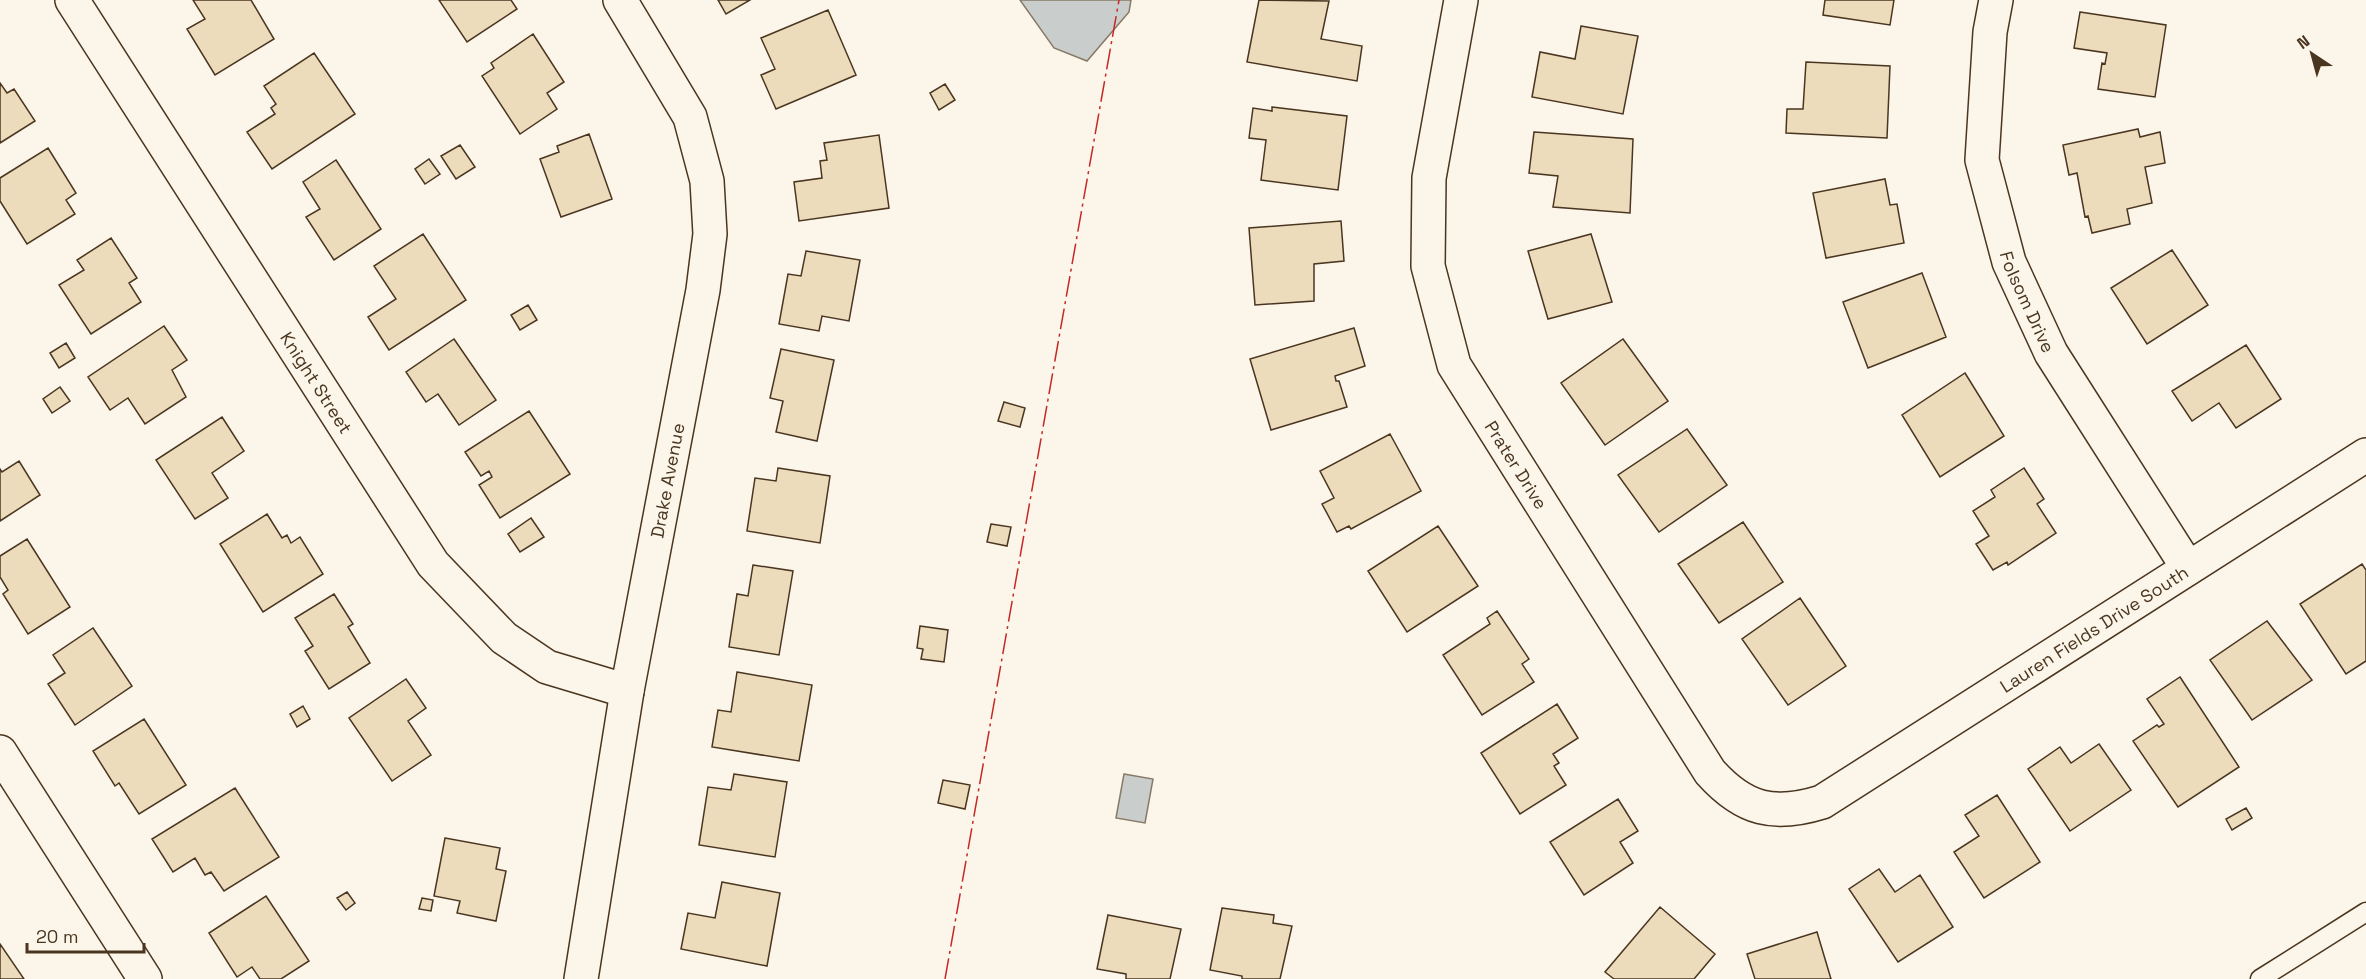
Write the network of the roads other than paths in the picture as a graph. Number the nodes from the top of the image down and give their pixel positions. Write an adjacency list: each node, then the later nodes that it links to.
1 (72, 0): 7 (street, Knight Street)
2 (620, 0): 7 (street, Drake Avenue)
3 (1461, 0): 9 (street, Prater Drive)
4 (1996, 0): 6 (street, Folsom Drive)
5 (2366, 455): 6 (street, Lauren Fields Drive South)
6 (2188, 568): 9 (street, Lauren Fields Drive South)
7 (627, 691): 12 (street, Drake Avenue)
8 (0, 752): 11 (street)
9 (1822, 802)
10 (2366, 912): 13 (lane)
11 (145, 979)
12 (581, 979)
13 (2260, 979)

